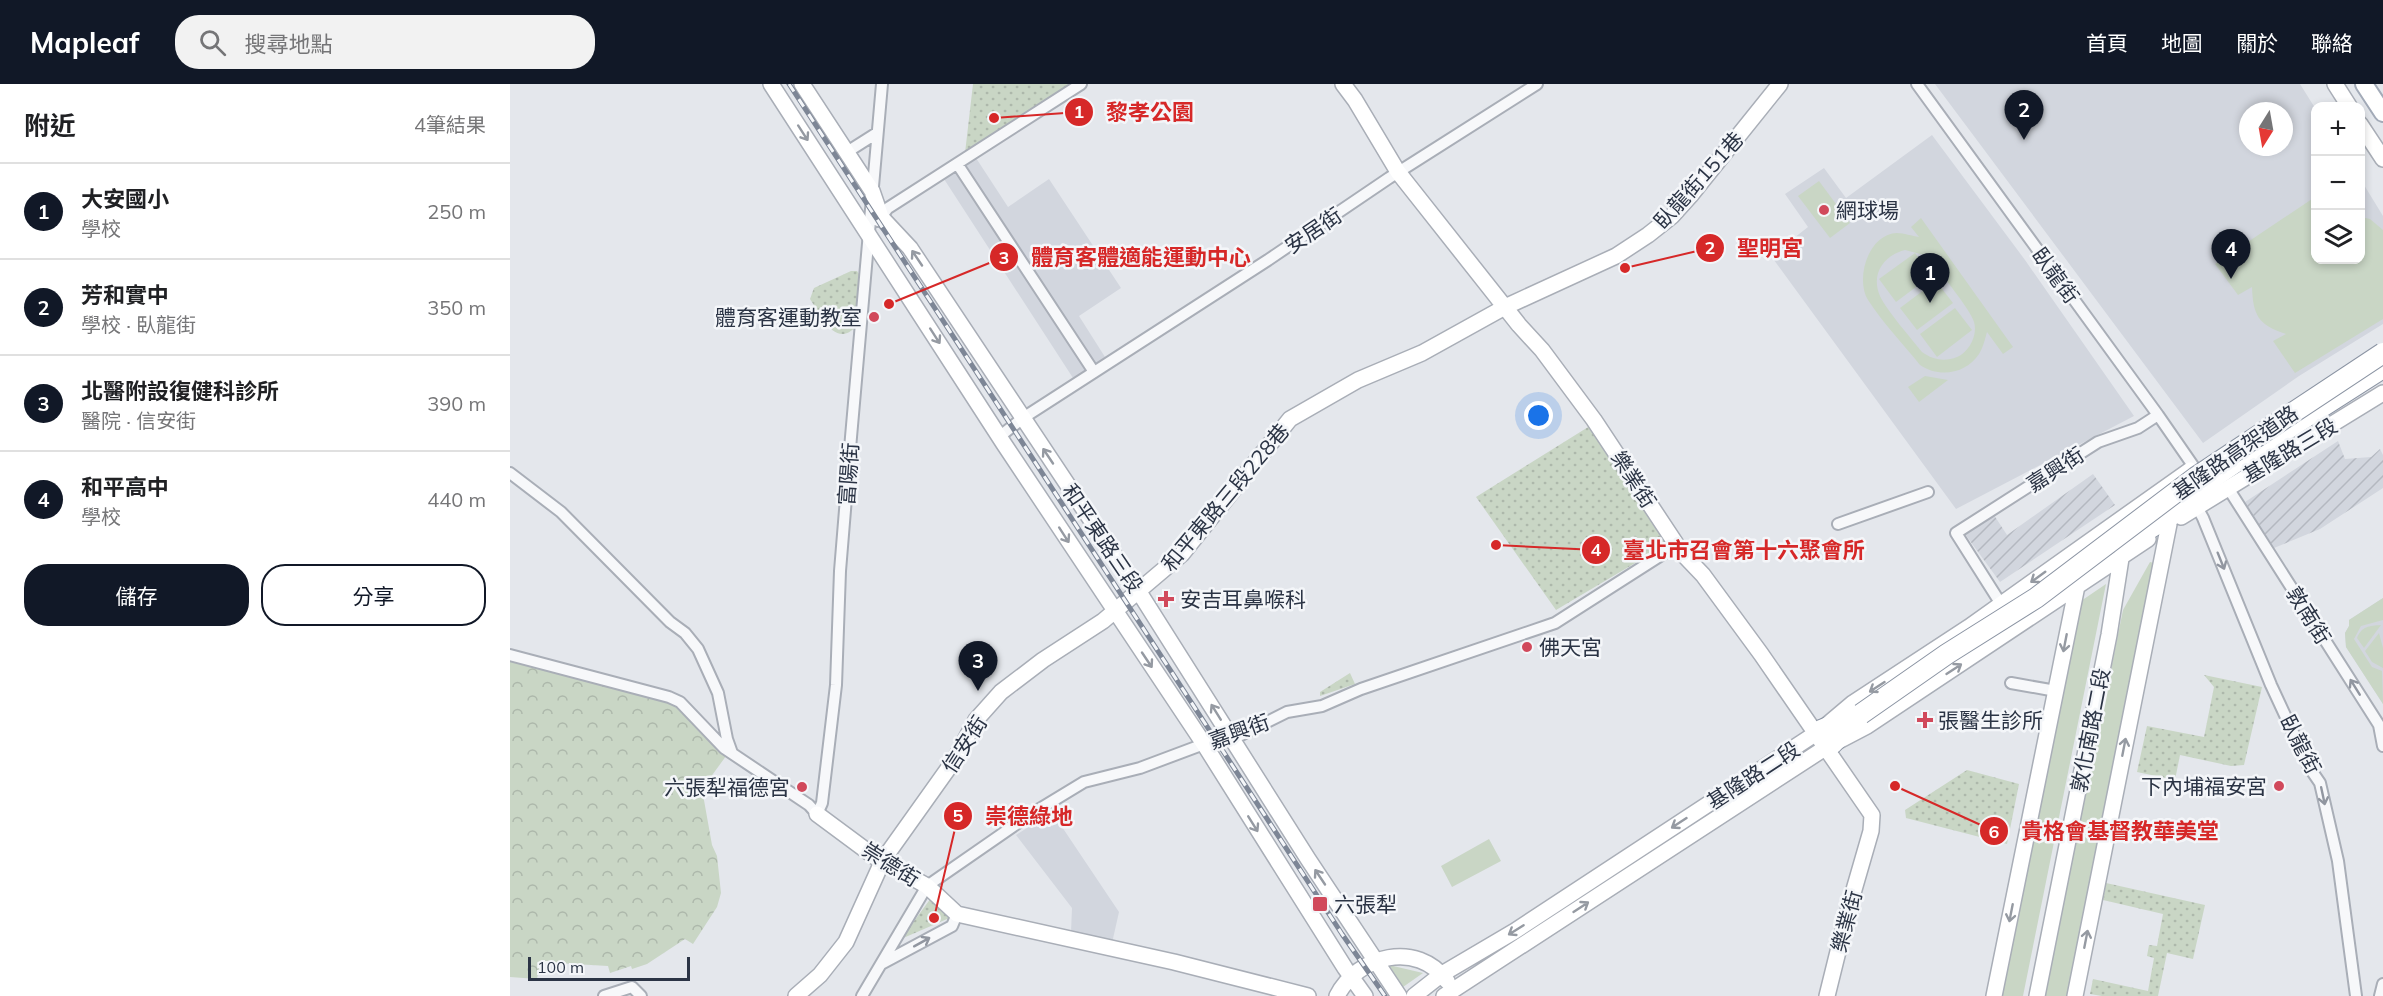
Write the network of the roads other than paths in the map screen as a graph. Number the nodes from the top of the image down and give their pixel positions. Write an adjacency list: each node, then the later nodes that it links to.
1 (771, 84): 21 (main road, 和平東路三段, one-way to 21)
2 (802, 84): 15 (main road, 和平東路三段)
3 (882, 84): 14 (street, 富陽街)
4 (1081, 84): 17 (street)
5 (1343, 84): 18 (main road, 樂業街)
6 (1537, 84): 18 (street, 安居街)
7 (1780, 84): 22 (main road, 臥龍街151巷)
8 (1917, 84): 29 (street, 臥龍街)
9 (2335, 84): 11 (main road)
10 (2364, 84): 12 (main road)
11 (2346, 102)
12 (2383, 113)
13 (2365, 130): 16 (main road)
14 (877, 133): 15 (street); 19 (street, 富陽街)
15 (847, 152): 19 (main road, 和平東路三段)
16 (2383, 159)
17 (958, 165): 20 (street); 26 (street)
18 (1398, 172): 22 (main road, 樂業街); 26 (street, 安居街)
19 (872, 191): 20 (main road, 和平東路三段); 21 (street, 富陽街)
20 (881, 217): 21 (street); 30 (main road, 和平東路三段, one-way to 20)
21 (869, 233): 31 (main road, 和平東路三段, one-way to 31); 55 (street, 富陽街)
22 (1505, 307): 40 (main road, 樂業街); 44 (main road, 和平東路三段228巷)
23 (2383, 344): 32 (main road, 基隆路三段)
24 (2383, 353): 41 (highway, 基隆路高架道路, bridge)
25 (2383, 368): 42 (highway)
26 (1094, 372): 30 (street, 安居街)
27 (2383, 382): 41 (highway, 基隆路高架道路)
28 (2383, 393): 34 (main road, 基隆路三段)
29 (2158, 415): 32 (street, 臥龍街); 45 (street, 嘉興街)
30 (1023, 418): 31 (street, 安居街); 44 (main road, 和平東路三段, one-way to 30)
31 (999, 437): 46 (main road, 和平東路三段, one-way to 46)
32 (2194, 467): 36 (main road, 基隆路三段)
33 (510, 473): 54 (street)
34 (2228, 488): 37 (main road, 基隆路三段); 53 (street, 敦南街, one-way to 34)
35 (1928, 492): 38 (street)
36 (2142, 504): 41 (main road, 基隆路三段); 42 (main road, 敦化南路二段)
37 (2197, 507): 39 (main road, 基隆路三段); 78 (street, 臥龍街, one-way to 78)
38 (1838, 524)
39 (2169, 524): 42 (main road, 基隆路三段); 77 (main road, 敦化南路二段, one-way to 39)
40 (1677, 545): 50 (street, 嘉興街); 51 (main road, 樂業街)
41 (2089, 550): 43 (main road, 敦化南路二段); 45 (main road, 基隆路二段, one-way to 45); 51 (highway, 基隆路高架道路, bridge)
42 (2122, 551): 43 (main road, 基隆路三段); 76 (main road, 敦化南路二段)
43 (2077, 586): 49 (main road, 敦化南路二段, one-way to 49); 51 (main road, 基隆路二段, one-way to 43)
44 (1138, 592): 46 (main road, 信安街); 50 (main road, 和平東路三段, one-way to 44)
45 (2001, 604): 51 (main road, 基隆路二段, one-way to 51)
46 (1115, 611): 52 (main road, 和平東路三段, one-way to 52); 56 (main road, 信安街)
47 (510, 656): 54 (street, 崇德街)
48 (2011, 683): 49 (street)
49 (2056, 691): 75 (main road, 敦化南路二段, one-way to 75)
50 (1232, 738): 52 (street, 嘉興街); 59 (main road, 和平東路三段, one-way to 50)
51 (1824, 739): 61 (main road, 基隆路二段, one-way to 61); 64 (main road, 基隆路二段, one-way to 51); 74 (main road, 樂業街)
52 (1204, 744): 57 (street, 嘉興街); 62 (main road, 和平東路三段, one-way to 62)
53 (2383, 746)
54 (732, 753): 55 (street, 崇德街)
55 (817, 814): 56 (main road, 崇德街)
56 (883, 860): 57 (main road, 崇德街); 67 (main road, 信安街)
57 (927, 886): 58 (main road, 崇德街); 60 (street, 嘉興街)
58 (957, 914): 60 (street, one-way to 58); 69 (main road)
59 (1375, 960): 61 (main road); 62 (main road); 72 (main road, 和平東路三段)
60 (881, 964): 68 (street, 嘉興街)
61 (1442, 974): 64 (main road); 73 (main road, 基隆路二段)
62 (1350, 977): 70 (main road); 71 (main road, 和平東路三段)
63 (2383, 984): 79 (street)
64 (1451, 994)
65 (604, 996): 66 (street)
66 (641, 996)
67 (796, 996)
68 (862, 996)
69 (1308, 996)
70 (1337, 996)
71 (1365, 996)
72 (1399, 996)
73 (1414, 996)
74 (1827, 996)
75 (1994, 996)
76 (2037, 996)
77 (2075, 996)
78 (2356, 996)
79 (2380, 996)

